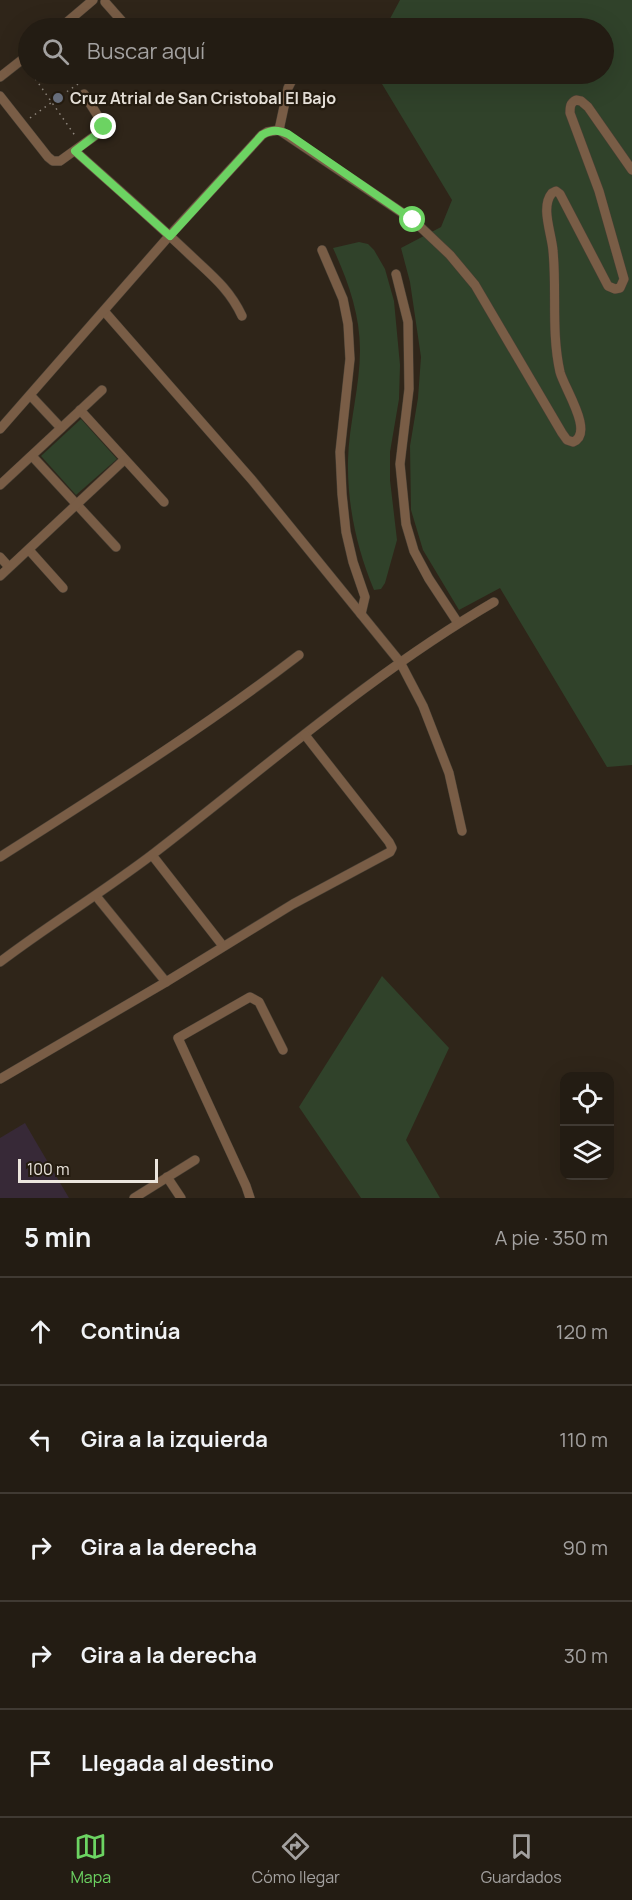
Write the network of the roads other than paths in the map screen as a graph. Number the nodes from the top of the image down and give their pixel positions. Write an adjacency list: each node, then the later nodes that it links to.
1 (93, 0): 3 (street)
2 (105, 2): 4 (street)
3 (72, 18)
4 (119, 18)
5 (18, 63): 6 (street)
6 (0, 77)
7 (290, 84): 10 (street)
8 (84, 94): 11 (street)
9 (0, 96): 11 (street)
10 (279, 130): 12 (street); 13 (street)
11 (78, 148): 13 (street)
12 (632, 170)
13 (170, 236): 16 (street); 17 (street)
14 (322, 250): 35 (street)
15 (396, 274): 36 (street)
16 (105, 311): 19 (street); 35 (street)
17 (242, 315)
18 (102, 390): 20 (street)
19 (30, 396): 21 (street); 22 (street)
20 (80, 411): 21 (street); 24 (street)
21 (61, 428): 23 (street)
22 (0, 429)
23 (32, 456): 25 (street); 27 (street)
24 (124, 460): 26 (street); 27 (street)
25 (0, 485)
26 (164, 502)
27 (77, 505): 28 (street); 29 (street)
28 (116, 547)
29 (28, 550): 31 (street); 33 (street)
30 (0, 557): 31 (street)
31 (9, 567): 32 (street)
32 (0, 576)
33 (63, 588)
34 (494, 602): 36 (street)
35 (361, 614): 38 (street)
36 (458, 623): 38 (street)
37 (299, 655): 42 (street)
38 (400, 662): 39 (street); 40 (street)
39 (305, 735): 41 (street); 44 (street)
40 (462, 831)
41 (152, 855): 43 (street); 44 (street)
42 (0, 857)
43 (96, 896): 45 (street); 46 (street)
44 (223, 945): 46 (street)
45 (0, 962)
46 (166, 982): 48 (street)
47 (283, 1050): 53 (street)
48 (0, 1079)
49 (195, 1160): 50 (street)
50 (167, 1177): 51 (street); 52 (street)
51 (134, 1198)
52 (181, 1198)
53 (250, 1198)

